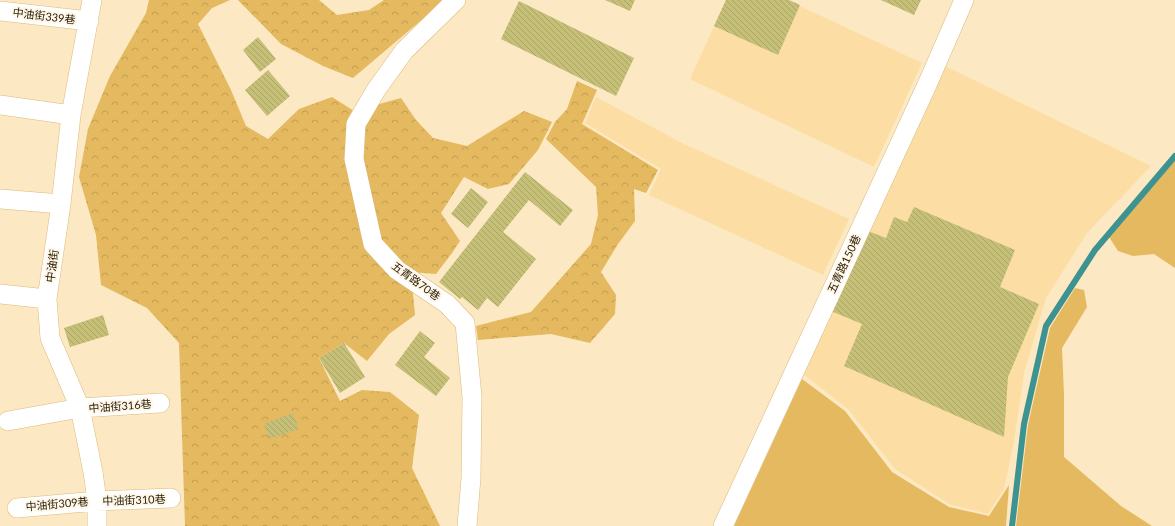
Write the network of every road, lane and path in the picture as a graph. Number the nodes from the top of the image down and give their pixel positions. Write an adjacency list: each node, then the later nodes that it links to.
1 (92, 0): 5 (street, 中油街)
2 (456, 0): 19 (street, 五青路70巷)
3 (964, 0): 20 (street, 五青路150巷)
4 (0, 10): 5 (street, 中油街339巷)
5 (89, 21): 7 (street, 中油街)
6 (0, 105): 7 (street)
7 (71, 115): 9 (street, 中油街)
8 (0, 199): 9 (street)
9 (61, 204): 11 (street, 中油街)
10 (0, 294): 11 (street)
11 (47, 299): 13 (street, 中油街)
12 (160, 403): 13 (street, 中油街316巷)
13 (80, 408): 14 (street, 中油街316巷); 16 (street, 中油街)
14 (8, 421)
15 (171, 498): 16 (street, 中油街310巷)
16 (97, 501): 17 (street, 中油街309巷); 18 (street, 中油街)
17 (17, 508)
18 (97, 526)
19 (467, 526)
20 (723, 526)

